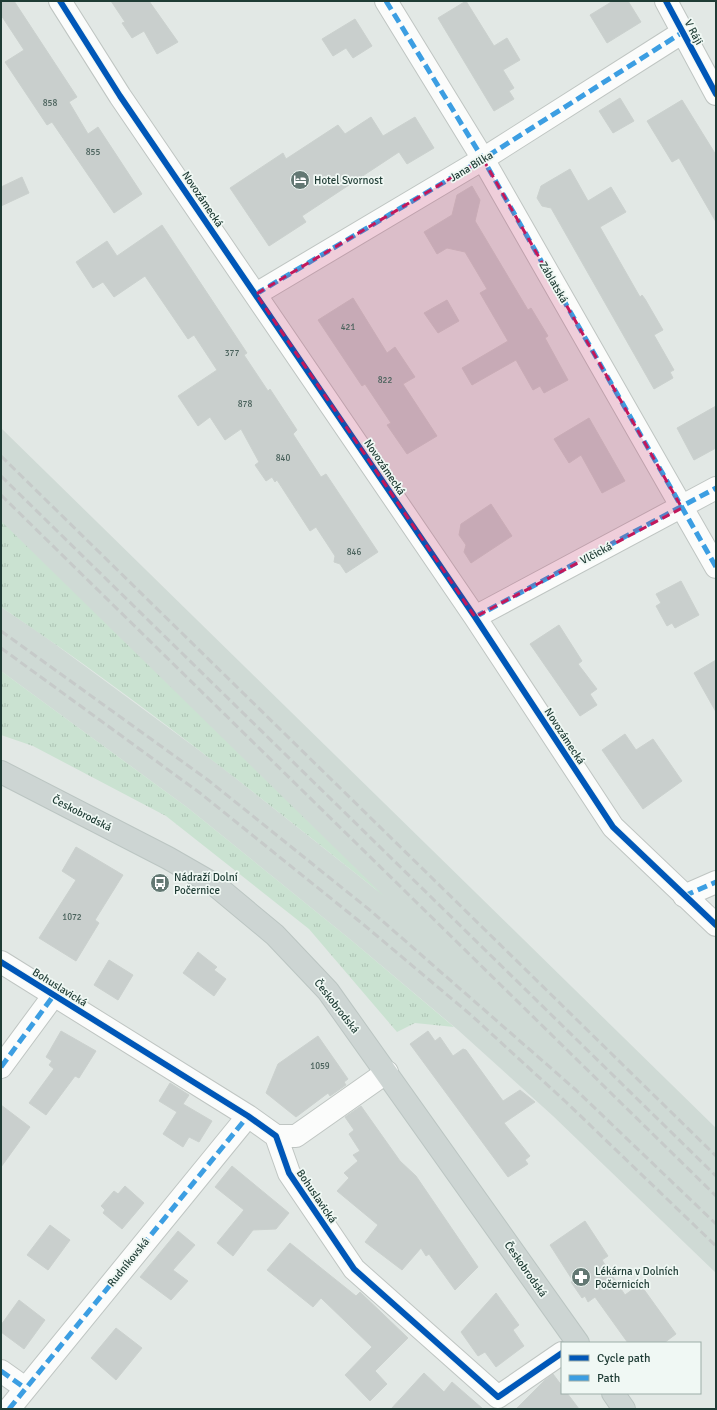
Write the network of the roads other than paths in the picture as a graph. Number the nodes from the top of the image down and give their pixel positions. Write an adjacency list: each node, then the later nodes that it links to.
1 (60, 1): 7 (street, Novozámecká)
2 (386, 1): 6 (street, Záblatská)
3 (666, 1): 4 (street, V Ráji)
4 (683, 32): 5 (street, V Ráji); 6 (street, Jana Bílka)
5 (716, 94)
6 (483, 159): 7 (street, Jana Bílka); 9 (street, Záblatská)
7 (256, 294): 11 (street, Novozámecká)
8 (716, 488): 9 (street, Vlčická)
9 (682, 508): 10 (street, Záblatská); 11 (street, Vlčická)
10 (716, 567)
11 (475, 617): 14 (street, Novozámecká)
12 (1, 772): 19 (main road, Českobrodská)
13 (716, 882): 14 (street)
14 (684, 896): 15 (street, Novozámecká)
15 (716, 925)
16 (1, 962): 17 (street, Bohuslavická)
17 (54, 995): 18 (street); 20 (street, Bohuslavická)
18 (1, 1067)
19 (387, 1072): 21 (street); 22 (main road, Českobrodská)
20 (248, 1116): 21 (street, Bohuslavická); 25 (street, Rudníkovská)
21 (276, 1136): 23 (street, Bohuslavická)
22 (571, 1342)
23 (561, 1353)
24 (1, 1371): 25 (street)
25 (25, 1388): 27 (street, Rudníkovská)
26 (614, 1394): 28 (main road)
27 (9, 1409)
28 (624, 1409)

